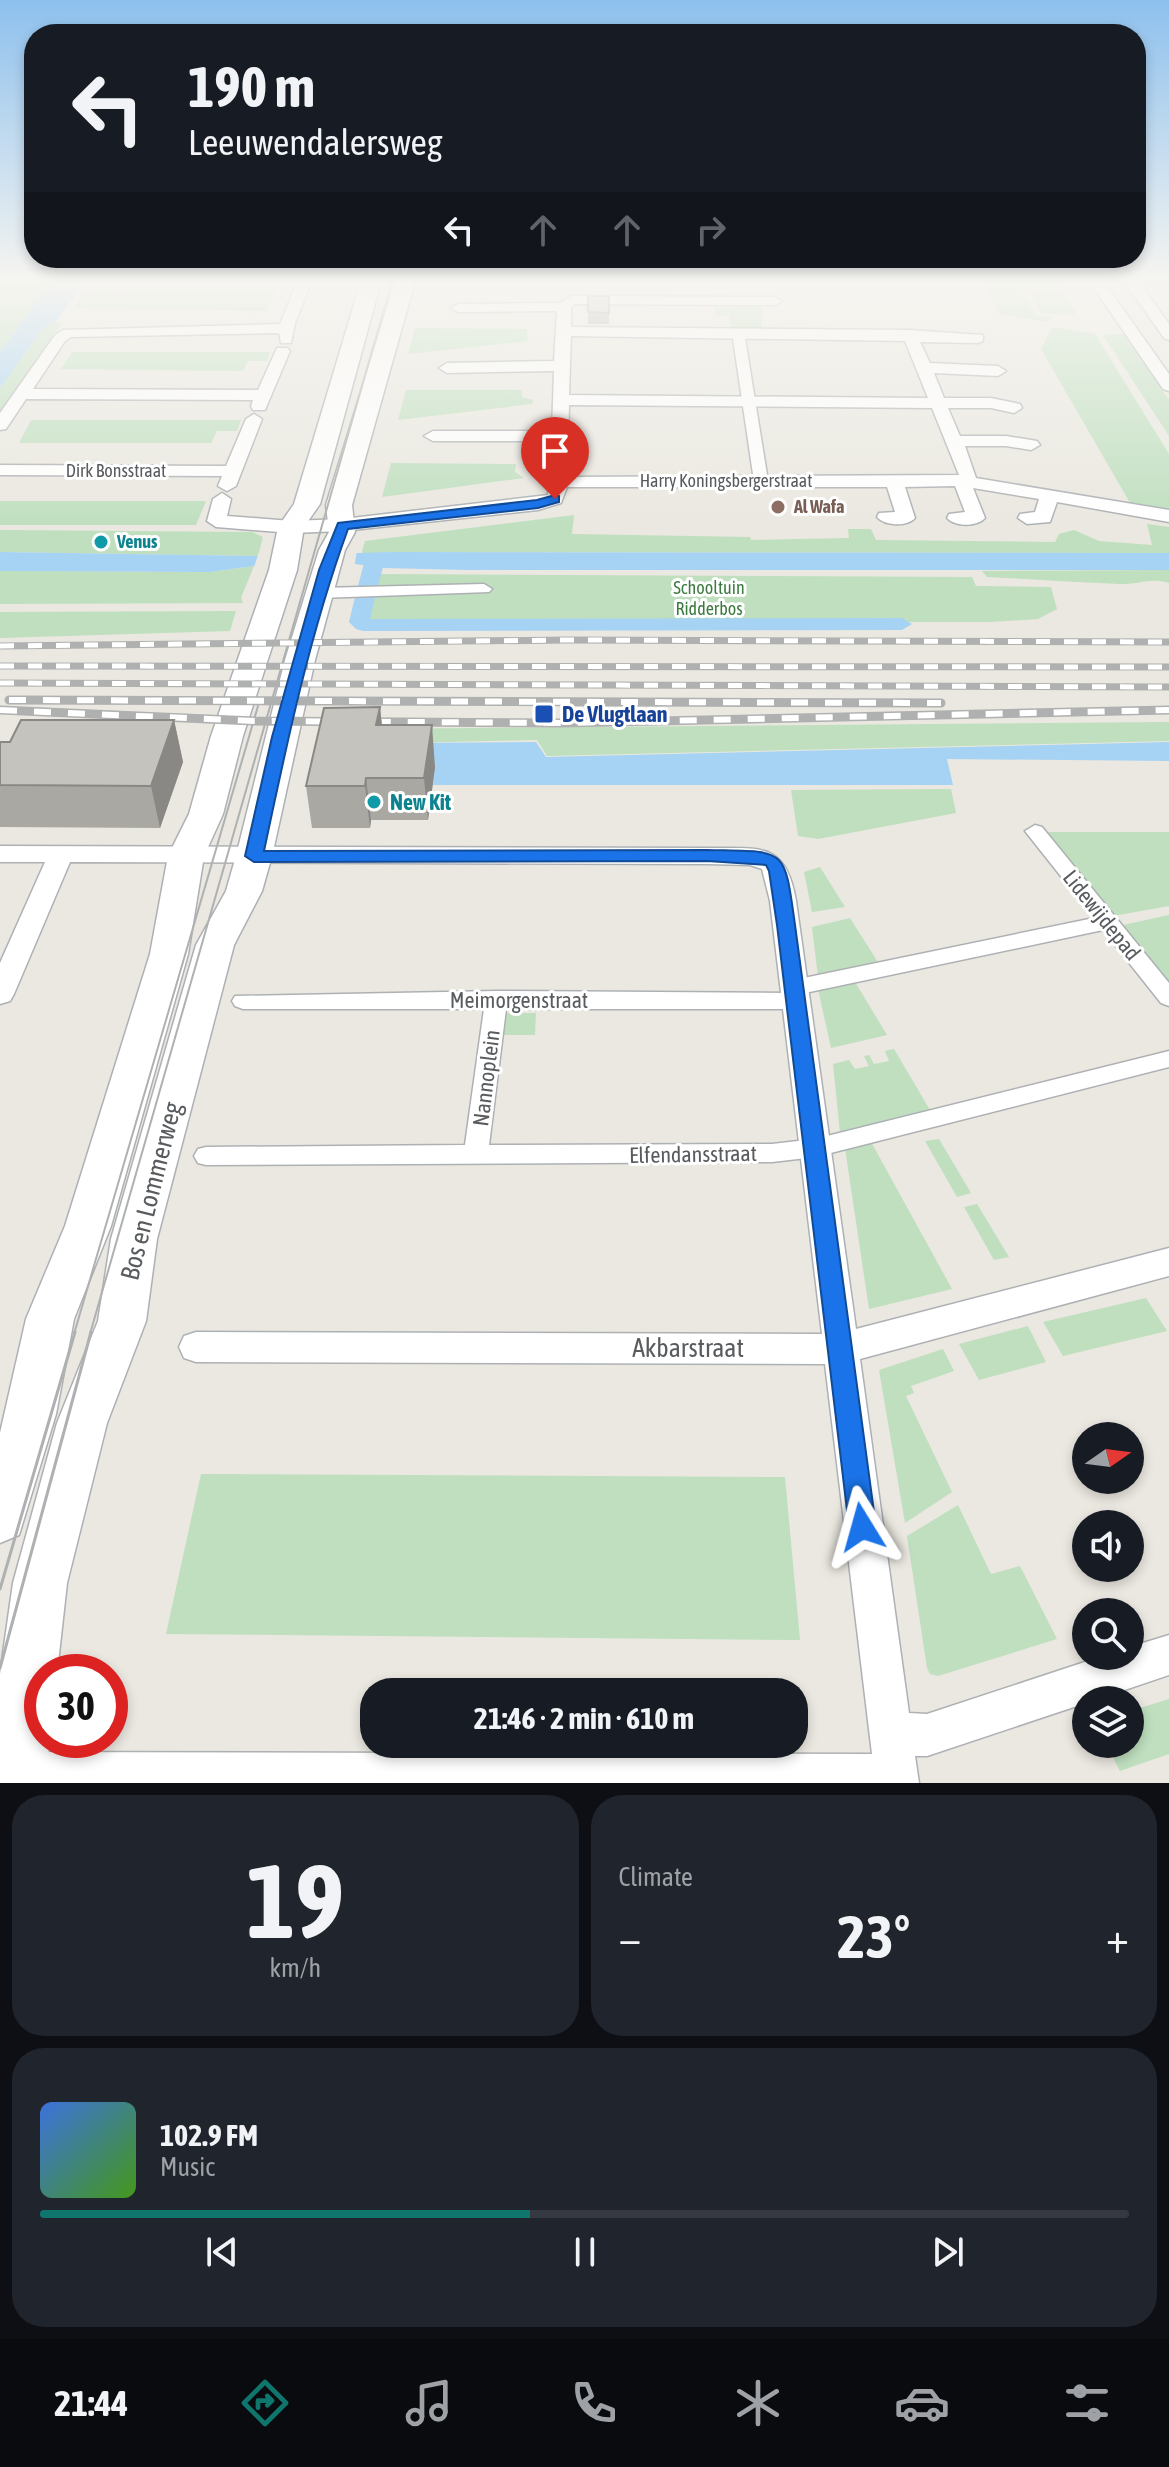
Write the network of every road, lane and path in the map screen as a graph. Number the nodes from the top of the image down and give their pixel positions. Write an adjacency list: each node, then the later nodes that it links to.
1 (44, 361): 14 (street)
2 (277, 361): 18 (street)
3 (348, 361): 38 (main road, Bos en Lommerweg)
4 (381, 361): 39 (main road, Bos en Lommerweg)
5 (562, 361): 9 (street)
6 (743, 361): 16 (street)
7 (922, 361): 11 (street)
8 (1152, 361): 13 (street)
9 (562, 366): 10 (street); 15 (street)
10 (447, 368)
11 (925, 368): 12 (street); 17 (street)
12 (998, 371)
13 (1169, 386)
14 (22, 394): 18 (street); 20 (street)
15 (561, 400): 16 (street); 22 (street)
16 (749, 402): 17 (street); 26 (street)
17 (939, 403): 19 (street); 23 (street)
18 (259, 407): 30 (street)
19 (1014, 408)
20 (0, 425)
21 (433, 436): 22 (street)
22 (558, 436): 29 (street)
23 (955, 441): 24 (street); 28 (street)
24 (1031, 445)
25 (0, 470): 30 (street, Dirk Bonsstraat)
26 (761, 481): 27 (street, Harry Koningsbergerstraat); 29 (street, Harry Koningsbergerstraat)
27 (894, 481): 28 (street, Harry Koningsbergerstraat); 35 (street)
28 (965, 481): 31 (street, Harry Koningsbergerstraat); 36 (street)
29 (558, 482): 39 (street)
30 (226, 485): 38 (street)
31 (1049, 496): 32 (street, Harry Koningsbergerstraat); 37 (street)
32 (1110, 506): 33 (street); 34 (street, Harry Koningsbergerstraat)
33 (1089, 515)
34 (1169, 516)
35 (886, 517)
36 (956, 518)
37 (1027, 518)
38 (287, 549): 39 (street); 44 (main road, Bos en Lommerweg)
39 (330, 560): 40 (street); 45 (main road, Bos en Lommerweg)
40 (484, 589)
41 (1035, 831): 46 (street, Lidewijdepad)
42 (0, 854): 43 (street)
43 (61, 854): 44 (street); 47 (street)
44 (186, 856): 45 (street); 59 (main road, Bos en Lommerweg)
45 (269, 856): 48 (street); 62 (main road, Bos en Lommerweg)
46 (1108, 922): 48 (street, Meimorgenstraat); 49 (street, Lidewijdepad)
47 (0, 994)
48 (795, 994): 50 (street, Meimorgenstraat); 53 (street)
49 (1169, 998)
50 (496, 999): 51 (street, Meimorgenstraat); 55 (street, Nannoplein)
51 (243, 1001)
52 (1169, 1059): 53 (street, Elfendansstraat)
53 (815, 1148): 55 (street, Elfendansstraat); 58 (street)
54 (206, 1156): 55 (street, Elfendansstraat)
55 (476, 1156)
56 (1169, 1262): 58 (street, Akbarstraat)
57 (196, 1347): 58 (street, Akbarstraat)
58 (839, 1349): 61 (street)
59 (0, 1517)
60 (1169, 1655): 61 (street)
61 (890, 1734): 63 (street)
62 (11, 1777): 63 (street)
63 (895, 1779)

